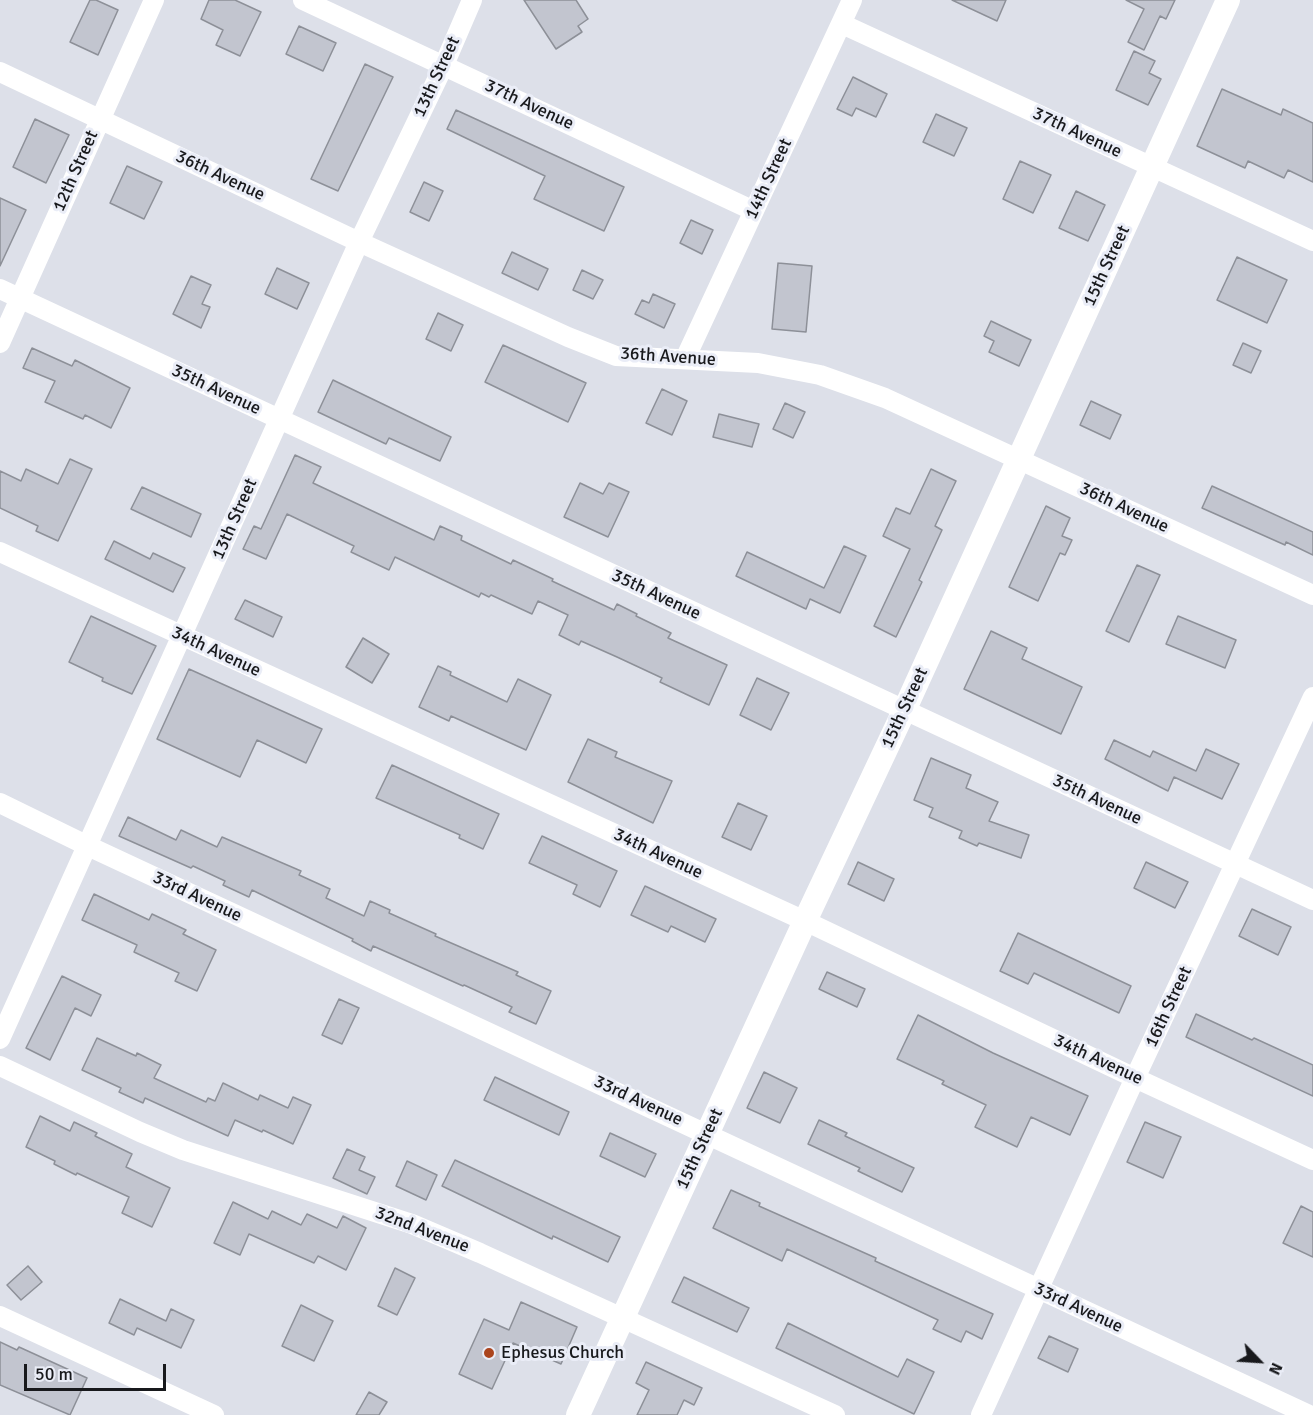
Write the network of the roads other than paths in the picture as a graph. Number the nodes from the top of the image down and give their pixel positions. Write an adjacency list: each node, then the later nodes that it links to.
1 (154, 0): 9 (street, 12th Street)
2 (303, 0): 7 (street, 37th Avenue)
3 (472, 0): 7 (street, 13th Street)
4 (852, 0): 6 (street, 14th Street)
5 (1228, 0): 10 (street, 15th Street)
6 (842, 24): 10 (street, 37th Avenue); 11 (street, 14th Street)
7 (444, 65): 11 (street, 37th Avenue); 13 (street, 13th Street)
8 (0, 72): 9 (street, 36th Avenue)
9 (100, 119): 13 (street, 36th Avenue); 15 (street, 12th Street)
10 (1152, 168): 12 (street, 37th Avenue); 19 (street, 15th Street)
11 (754, 211): 17 (street, 14th Street)
12 (1313, 241)
13 (359, 242): 17 (street, 36th Avenue); 18 (street, 13th Street)
14 (0, 289): 15 (street, 35th Avenue)
15 (20, 299): 16 (street, 12th Street); 18 (street, 35th Avenue)
16 (0, 343)
17 (685, 359): 19 (street, 36th Avenue)
18 (279, 420): 22 (street, 13th Street); 24 (street, 35th Avenue)
19 (1018, 459): 21 (street, 36th Avenue); 24 (street, 15th Street)
20 (0, 552): 22 (street, 34th Avenue)
21 (1313, 595)
22 (182, 636): 26 (street, 13th Street); 29 (street, 34th Avenue)
23 (1313, 697): 27 (street, 16th Street)
24 (904, 711): 27 (street, 35th Avenue); 29 (street, 15th Street)
25 (0, 803): 26 (street, 33rd Avenue)
26 (88, 846): 30 (street, 13th Street); 33 (street, 33rd Avenue)
27 (1235, 864): 28 (street, 35th Avenue); 32 (street, 16th Street)
28 (1313, 900)
29 (805, 921): 32 (street, 34th Avenue); 33 (street, 15th Street)
30 (0, 1039)
31 (0, 1066): 37 (street, 32nd Avenue)
32 (1135, 1078): 34 (street, 34th Avenue); 35 (street, 16th Street)
33 (707, 1134): 35 (street, 33rd Avenue); 37 (street, 15th Street)
34 (1313, 1160)
35 (1039, 1290): 41 (street, 16th Street); 42 (street, 33rd Avenue)
36 (0, 1316): 38 (street)
37 (622, 1317): 39 (street, 15th Street); 40 (street, 32nd Avenue)
38 (202, 1413)
39 (578, 1415)
40 (835, 1415)
41 (981, 1415)
42 (1309, 1415)

